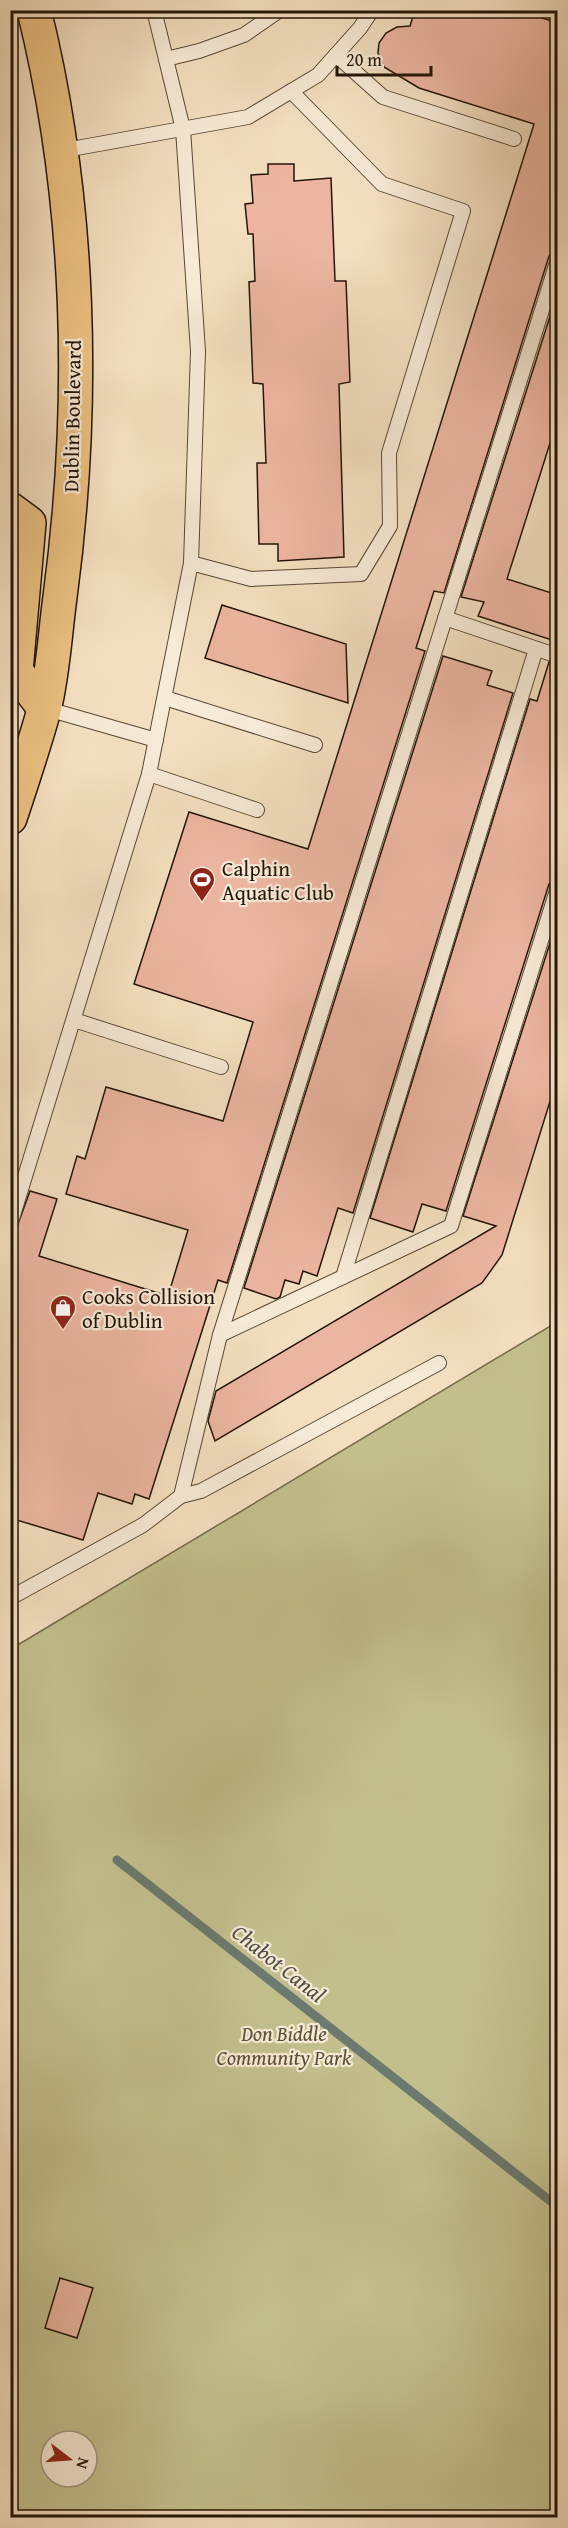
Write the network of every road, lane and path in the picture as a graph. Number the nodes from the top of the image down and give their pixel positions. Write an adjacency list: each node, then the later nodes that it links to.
1 (34, 10): 10 (main road, Dublin Boulevard)
2 (154, 10): 6 (lane)
3 (280, 10): 6 (lane)
4 (372, 10): 5 (lane)
5 (336, 55): 7 (lane); 9 (lane)
6 (166, 60): 8 (lane)
7 (291, 91): 8 (lane); 13 (lane)
8 (183, 129): 10 (lane); 13 (lane)
9 (514, 139)
10 (60, 151): 18 (main road, Dublin Boulevard)
11 (558, 259): 14 (lane)
12 (10, 509): 18 (main road)
13 (191, 563): 17 (lane)
14 (445, 618): 15 (lane); 30 (lane)
15 (536, 649): 16 (lane); 29 (lane)
16 (558, 656)
17 (165, 698): 19 (lane); 20 (lane)
18 (44, 708): 19 (lane); 23 (main road, Dublin Boulevard)
19 (156, 740): 21 (lane)
20 (315, 745)
21 (149, 774): 22 (lane); 25 (lane)
22 (257, 810)
23 (10, 818)
24 (558, 887): 29 (lane)
25 (74, 1020): 26 (lane); 27 (lane)
26 (220, 1067)
27 (17, 1179): 28 (lane)
28 (10, 1225)
29 (343, 1276): 30 (lane)
30 (220, 1335): 32 (lane)
31 (439, 1363): 32 (lane)
32 (181, 1496): 33 (lane)
33 (10, 1598)

